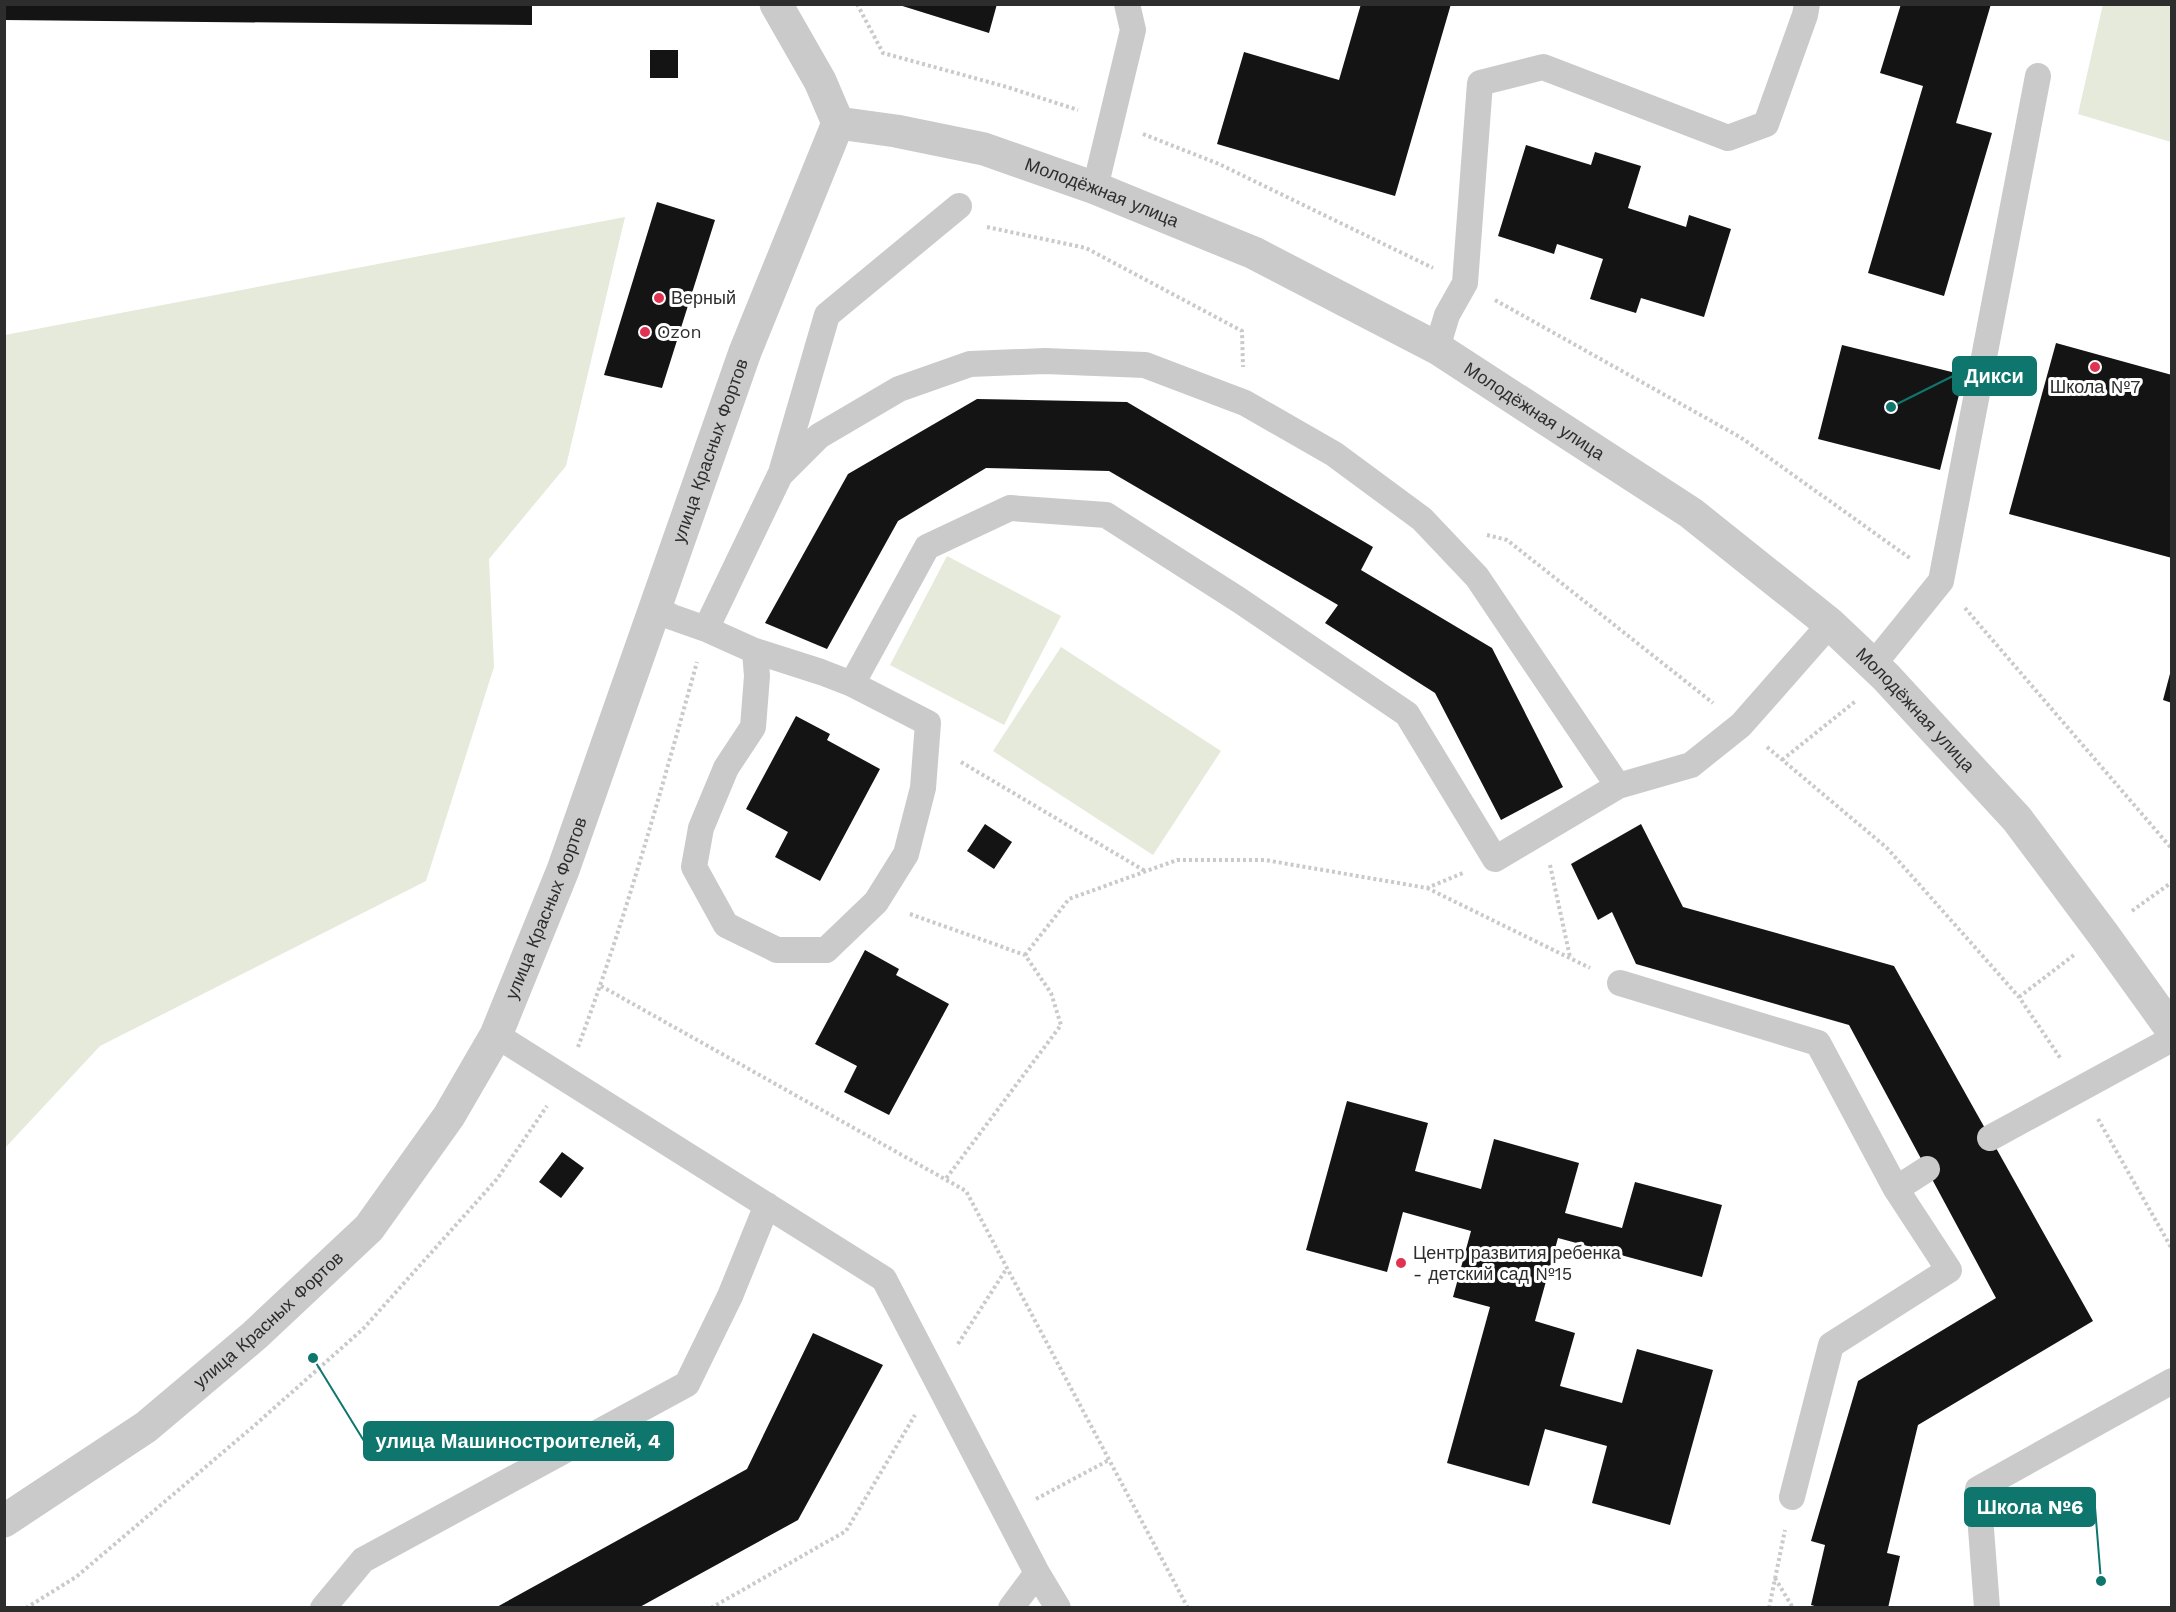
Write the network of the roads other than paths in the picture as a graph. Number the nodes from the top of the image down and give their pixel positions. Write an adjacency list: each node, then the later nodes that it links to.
1 (776, 4): 5 (street)
2 (1127, 4): 6 (lane)
3 (1807, 4): 8 (lane)
4 (2038, 76): 14 (lane)
5 (838, 123): 6 (street, Молодёжная улица); 10 (street, улица Красных Фортов)
6 (1095, 188): 8 (street, Молодёжная улица)
7 (952, 212): 9 (lane)
8 (1437, 348): 11 (street, Молодёжная улица)
9 (780, 475): 12 (lane); 16 (lane)
10 (654, 608): 12 (lane); 19 (street, улица Красных Фортов)
11 (1830, 624): 14 (street, Молодёжная улица); 16 (lane)
12 (706, 629): 13 (lane)
13 (755, 651): 15 (lane); 15 (lane)
14 (1873, 665): 18 (street, Молодёжная улица)
15 (852, 684): 16 (lane)
16 (1618, 786)
17 (1620, 982): 23 (lane)
18 (2172, 1030)
19 (496, 1035): 24 (lane); 27 (street, улица Красных Фортов)
20 (2172, 1039): 21 (lane)
21 (1990, 1138)
22 (1926, 1169): 23 (lane)
23 (1896, 1189): 26 (lane)
24 (767, 1205): 28 (lane); 29 (lane)
25 (2172, 1381): 32 (lane)
26 (1792, 1497)
27 (4, 1521)
28 (1037, 1573): 30 (lane); 31 (lane)
29 (323, 1608)
30 (1011, 1608)
31 (1058, 1608)
32 (1987, 1608)

